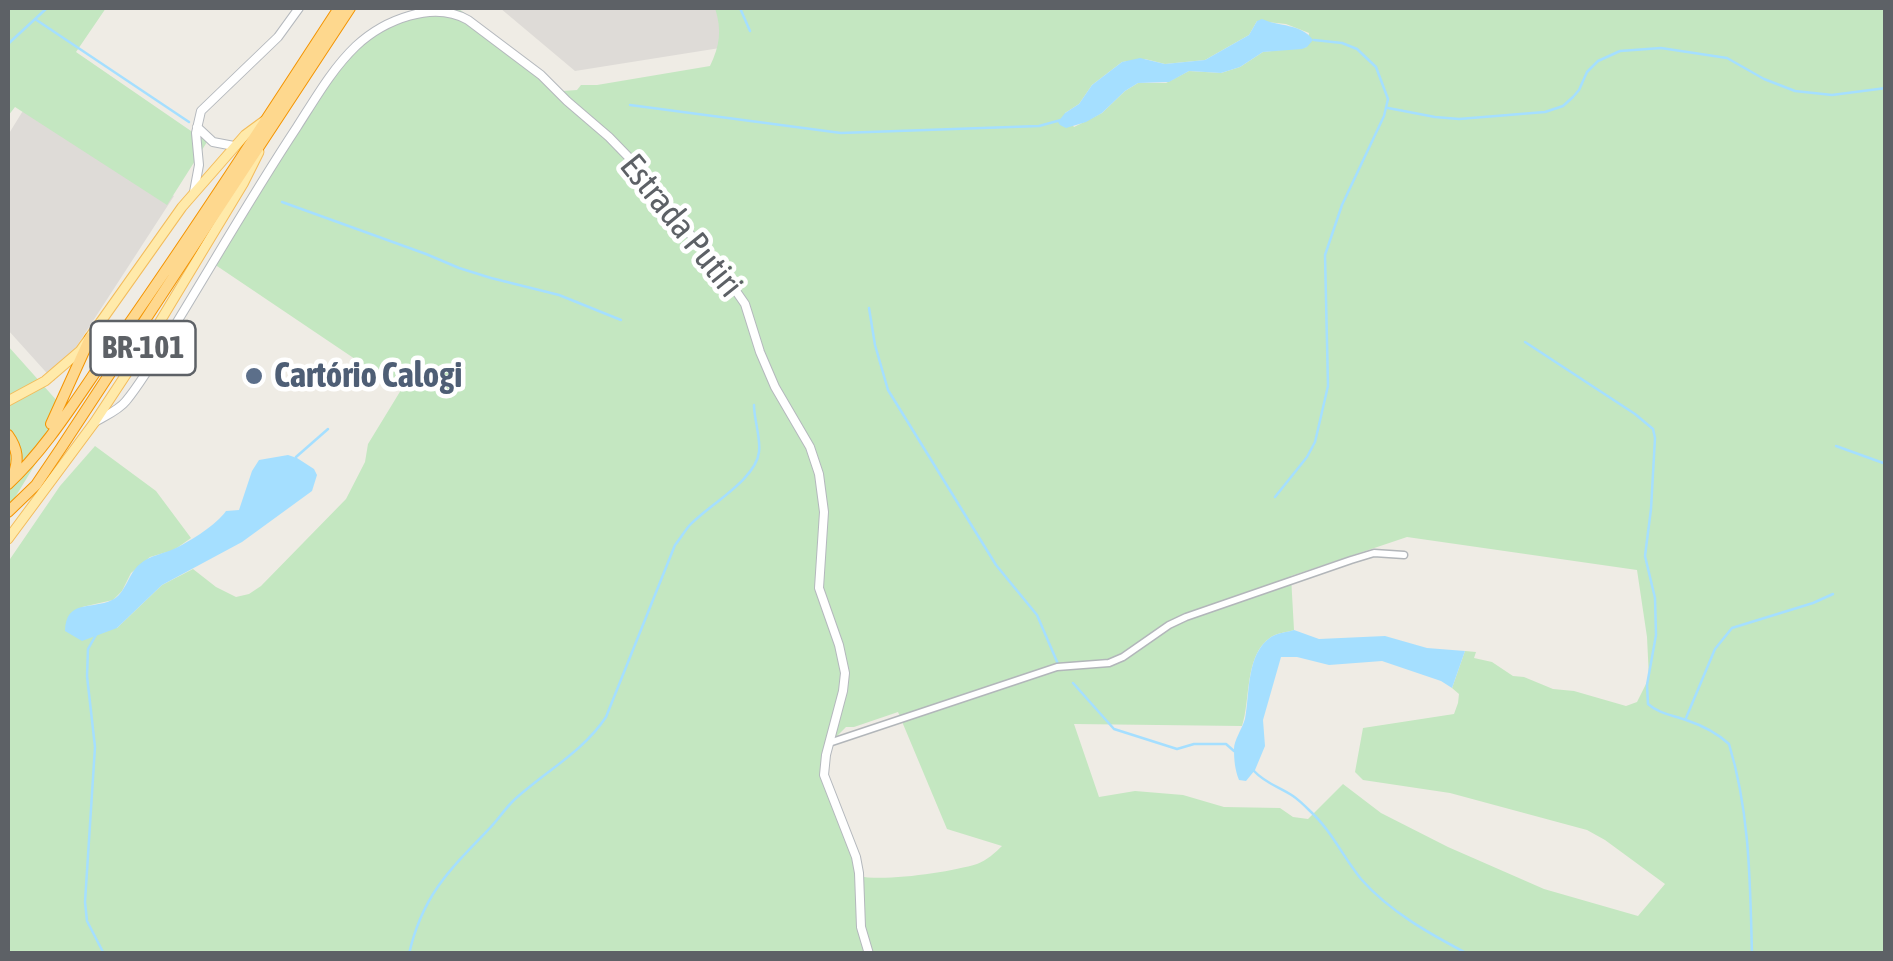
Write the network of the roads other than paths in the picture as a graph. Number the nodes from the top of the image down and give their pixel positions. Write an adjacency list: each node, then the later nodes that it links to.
1 (299, 8): 5 (street)
2 (339, 8): 4 (highway, BR-101)
3 (350, 8): 6 (highway, BR-101)
4 (267, 120): 7 (main road, BR-101); 15 (highway)
5 (197, 127): 7 (street); 8 (street)
6 (261, 145): 10 (main road, BR-101); 17 (highway)
7 (234, 146): 8 (main road, BR-101)
8 (194, 192): 9 (main road, BR-101)
9 (90, 338): 12 (main road, BR-101); 15 (highway)
10 (150, 338): 11 (street); 13 (main road, BR-101)
11 (162, 347): 13 (street, Estrada Putiri); 20 (street, Estrada Putiri)
12 (8, 401)
13 (94, 423): 18 (main road, BR-101)
14 (8, 436): 16 (highway)
15 (44, 444): 16 (highway)
16 (9, 483)
17 (8, 512)
18 (8, 539)
19 (1404, 555): 20 (street)
20 (829, 743): 21 (street, Estrada Putiri)
21 (870, 954)

